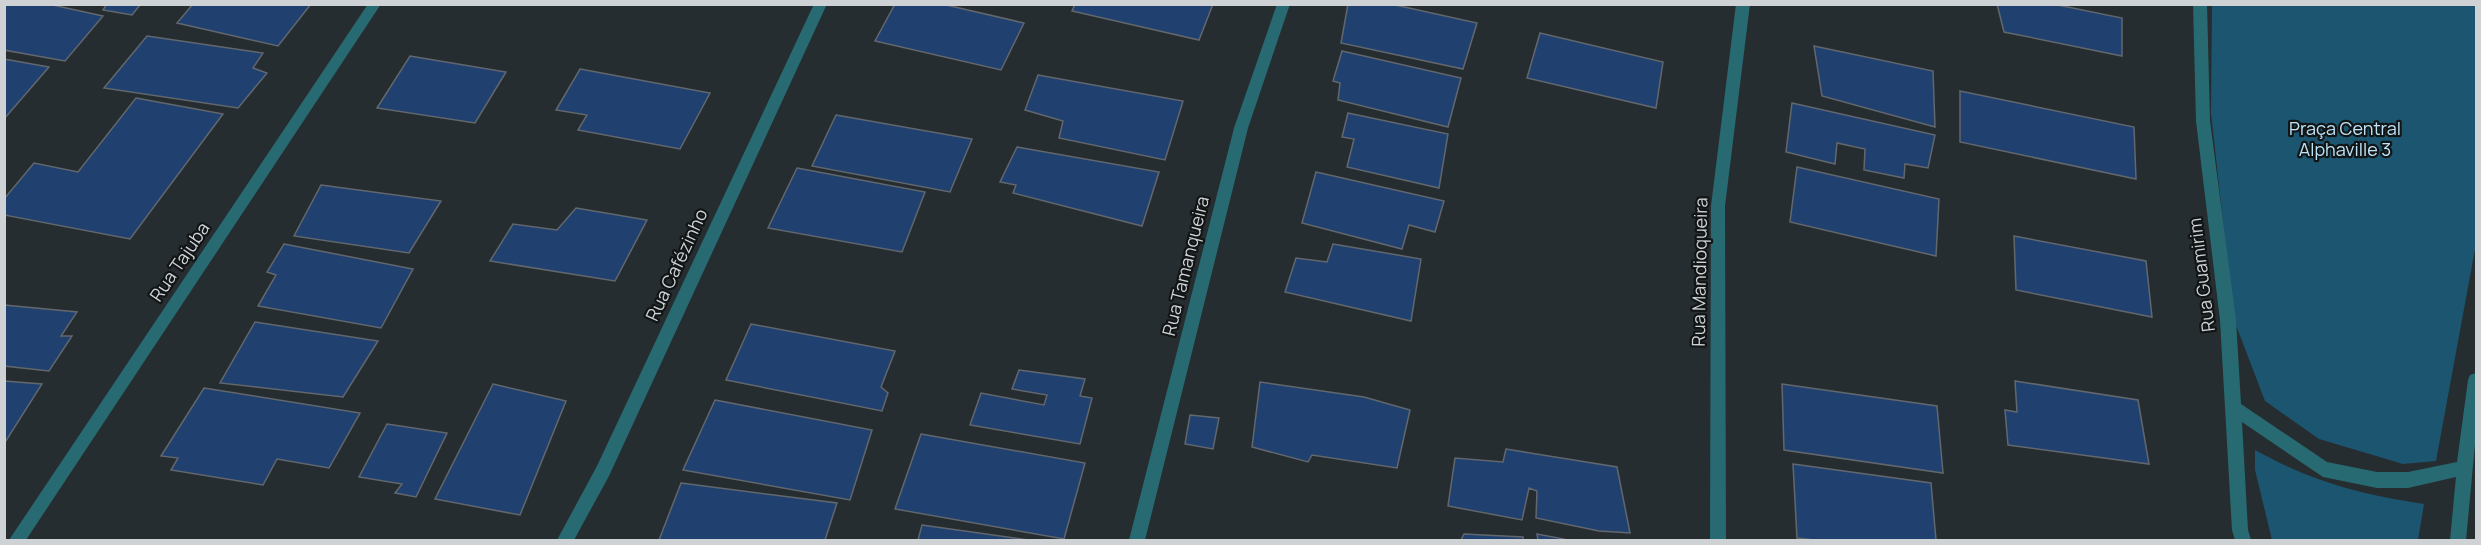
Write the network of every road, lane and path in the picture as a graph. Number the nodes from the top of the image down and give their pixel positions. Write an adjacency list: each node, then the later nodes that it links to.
1 (375, 4): 9 (street, Rua Tajuba)
2 (821, 4): 10 (street, Rua Cafézinho)
3 (1284, 4): 11 (street, Rua Tamanqueira)
4 (1743, 4): 12 (street, Rua Mandioqueira)
5 (2200, 4): 7 (street, Rua Guamirim)
6 (2476, 380): 8 (street)
7 (2234, 408): 8 (street); 13 (street, Rua Guamirim)
8 (2465, 468): 14 (street)
9 (17, 540)
10 (565, 540)
11 (1137, 540)
12 (1718, 540)
13 (2243, 540)
14 (2458, 540)

